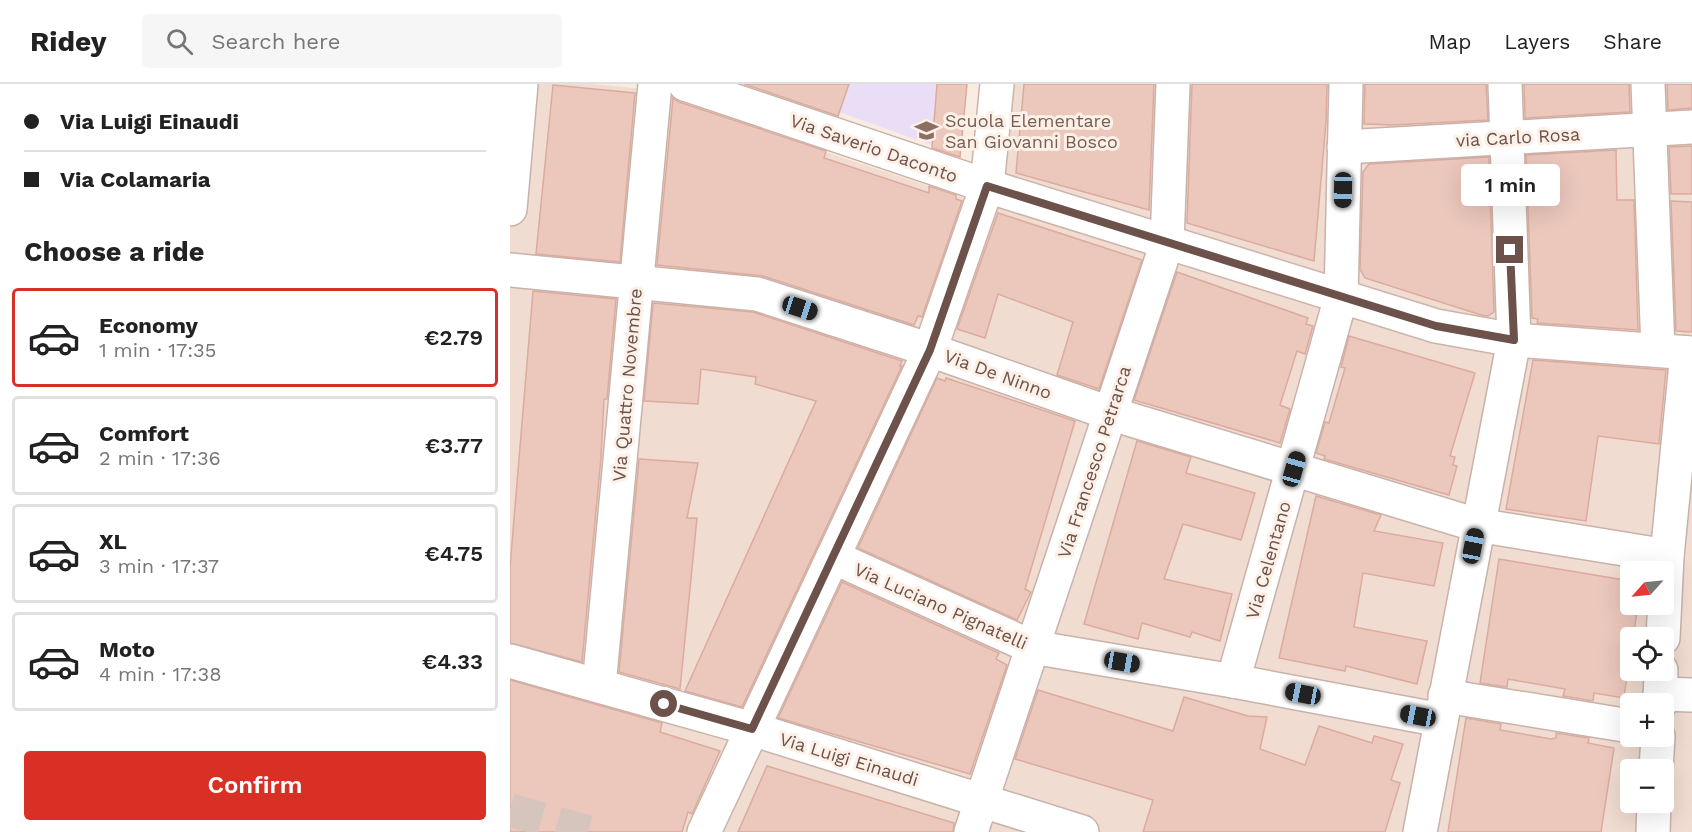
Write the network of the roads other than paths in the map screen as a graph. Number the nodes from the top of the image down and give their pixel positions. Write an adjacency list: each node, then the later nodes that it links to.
1 (521, 84): 14 (street)
2 (655, 84): 17 (street, Via Quattro Novembre)
3 (685, 84): 13 (street, Via Saverio Daconto)
4 (996, 84): 13 (street)
5 (1173, 84): 15 (street, Via Francesco Petrarca)
6 (1346, 84): 12 (street, Via Celentano)
7 (1505, 84): 11 (street)
8 (1648, 84): 10 (street)
9 (1692, 127): 10 (street, via Carlo Rosa)
10 (1650, 130): 11 (street, via Carlo Rosa); 21 (street)
11 (1507, 138): 12 (street, via Carlo Rosa); 19 (street)
12 (1344, 147): 18 (street, Via Celentano)
13 (987, 186): 15 (street, Via Saverio Daconto); 20 (street)
14 (510, 209)
15 (1167, 243): 18 (street, Via Saverio Daconto); 22 (street, Via Francesco Petrarca)
16 (510, 270): 17 (street, Via De Ninno)
17 (637, 281): 20 (street, Via De Ninno); 31 (street, Via Quattro Novembre)
18 (1341, 297): 19 (street, Via Saverio Daconto); 23 (street, Via Celentano)
19 (1514, 340): 21 (street, Via Saverio Daconto); 24 (street)
20 (930, 350): 22 (street, Via De Ninno); 26 (street)
21 (1679, 352): 25 (street)
22 (1109, 413): 23 (street, Via De Ninno); 28 (street, Via Francesco Petrarca)
23 (1294, 469): 24 (street, Via De Ninno); 30 (street, Via Celentano)
24 (1477, 525): 25 (street, Via De Ninno); 32 (street)
25 (1667, 556): 27 (street)
26 (832, 557): 28 (street, Via Luciano Pignatelli); 34 (street)
27 (1664, 627)
28 (1032, 647): 30 (street, Via Luciano Pignatelli); 35 (street, Via Francesco Petrarca)
29 (510, 661): 31 (street, Via Luigi Einaudi)
30 (1233, 681): 32 (street, Via Luciano Pignatelli)
31 (599, 686): 34 (street, Via Luigi Einaudi)
32 (1443, 708): 33 (street, Via Luciano Pignatelli); 40 (street)
33 (1620, 725)
34 (752, 729): 35 (street, Via Luigi Einaudi); 37 (street)
35 (981, 800): 38 (street, Via Francesco Petrarca); 39 (street, Via Luigi Einaudi)
36 (1654, 813): 41 (street)
37 (704, 832)
38 (971, 832)
39 (1082, 832)
40 (1420, 832)
41 (1653, 832)

